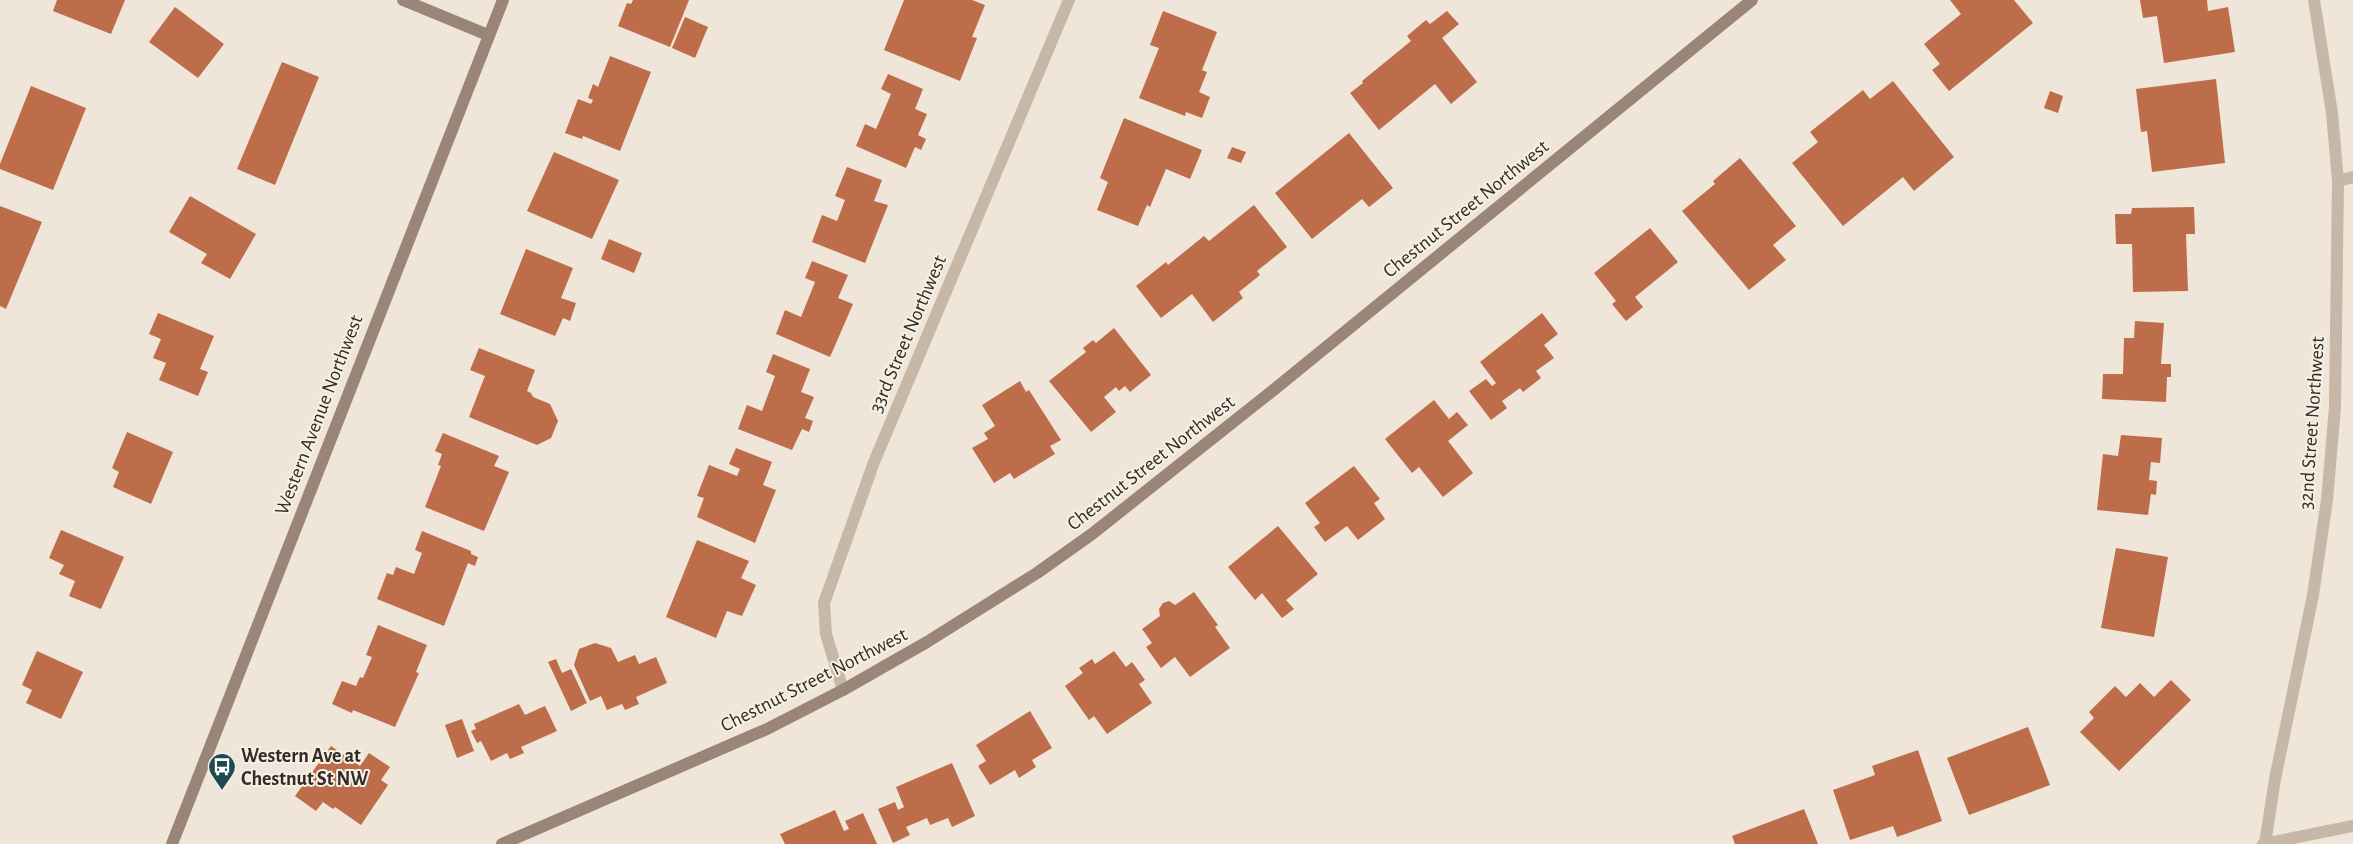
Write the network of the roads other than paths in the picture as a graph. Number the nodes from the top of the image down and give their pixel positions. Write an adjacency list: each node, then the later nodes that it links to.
1 (403, 0): 6 (street)
2 (503, 0): 6 (street, Western Avenue Northwest)
3 (1069, 0): 9 (street, 33rd Street Northwest)
4 (1752, 0): 9 (street, Chestnut Street Northwest)
5 (2314, 0): 8 (street, 32nd Street Northwest)
6 (488, 36): 11 (street, Western Avenue Northwest)
7 (2353, 177): 8 (street)
8 (2338, 181): 13 (street, 32nd Street Northwest)
9 (843, 690): 12 (street, Chestnut Street Northwest)
10 (2353, 826): 13 (street)
11 (172, 844)
12 (502, 844)
13 (2264, 844)

